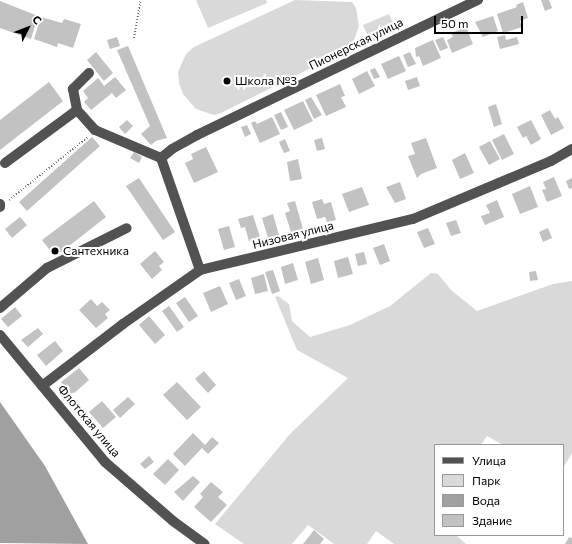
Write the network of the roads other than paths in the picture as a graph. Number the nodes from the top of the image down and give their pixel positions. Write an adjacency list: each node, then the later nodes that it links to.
1 (478, 0): 5 (street, Пионерская улица)
2 (89, 73): 3 (street)
3 (78, 110): 5 (street); 6 (street)
4 (572, 149): 8 (street, Низовая улица)
5 (161, 158): 8 (street)
6 (5, 163)
7 (127, 228): 9 (street)
8 (200, 270): 11 (street, Низовая улица)
9 (0, 308)
10 (0, 335): 11 (street, Флотская улица)
11 (42, 386): 12 (street, Флотская улица)
12 (205, 544)

